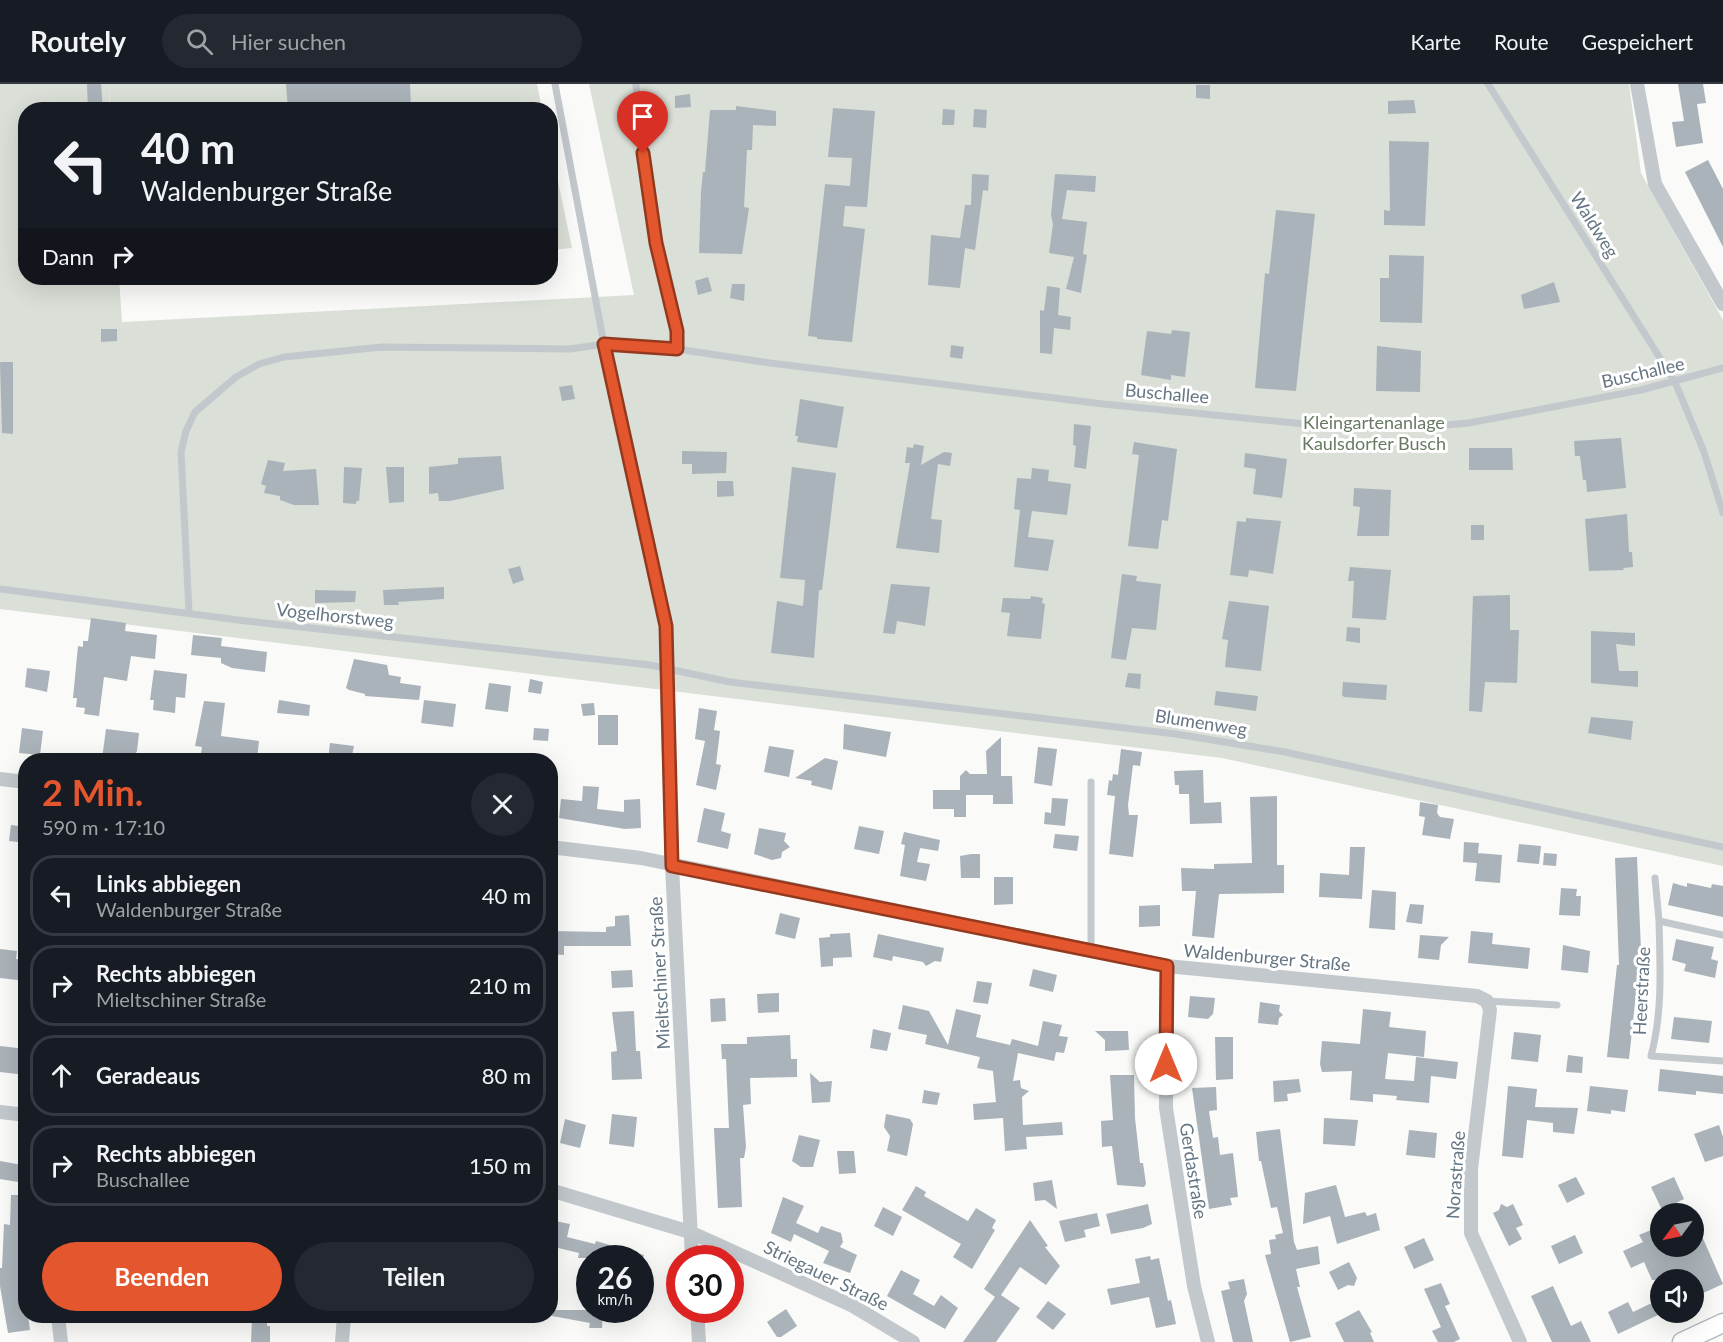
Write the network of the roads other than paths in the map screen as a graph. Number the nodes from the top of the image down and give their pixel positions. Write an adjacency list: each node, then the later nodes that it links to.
1 (555, 84): 6 (lane)
2 (636, 84): 7 (lane)
3 (1488, 84): 9 (lane, Waldweg)
4 (1637, 84): 5 (street)
5 (1723, 304)
6 (604, 344): 7 (lane, Buschallee); 12 (lane, Buschallee); 13 (lane)
7 (677, 349): 9 (lane, Buschallee)
8 (1723, 368): 9 (lane, Buschallee)
9 (1675, 382): 10 (lane)
10 (1723, 513)
11 (0, 589): 12 (lane, Vogelhorstweg)
12 (189, 612): 13 (lane, Vogelhorstweg)
13 (667, 670): 14 (lane); 18 (lane, Blumenweg)
14 (667, 685): 20 (street, Mieltschiner Straße)
15 (0, 779): 16 (street)
16 (18, 781)
17 (1091, 782): 24 (lane)
18 (1723, 847)
19 (558, 848): 20 (street, Waldenburger Straße)
20 (672, 866): 24 (street, Waldenburger Straße); 32 (street, Mieltschiner Straße)
21 (1655, 878): 22 (lane)
22 (1659, 921): 23 (lane, Heerstraße); 28 (lane, Heerstraße)
23 (1723, 935)
24 (1091, 951): 25 (street, Waldenburger Straße)
25 (1167, 966): 26 (street, Waldenburger Straße); 42 (street, Gerdastraße)
26 (1487, 1001): 27 (lane, Waldenburger Straße); 43 (street, Norastraße)
27 (1557, 1005)
28 (1723, 1061)
29 (0, 1112): 30 (street)
30 (18, 1114)
31 (558, 1192): 32 (street, Striegauer Straße)
32 (690, 1232): 33 (street, Mieltschiner Straße); 41 (street, Striegauer Straße)
33 (691, 1245)
34 (59, 1323): 38 (street)
35 (343, 1323): 39 (street)
36 (698, 1323): 40 (street)
37 (1723, 1323): 44 (main road)
38 (61, 1342)
39 (342, 1342)
40 (699, 1342)
41 (913, 1342)
42 (1208, 1342)
43 (1520, 1342)
44 (1682, 1342)

